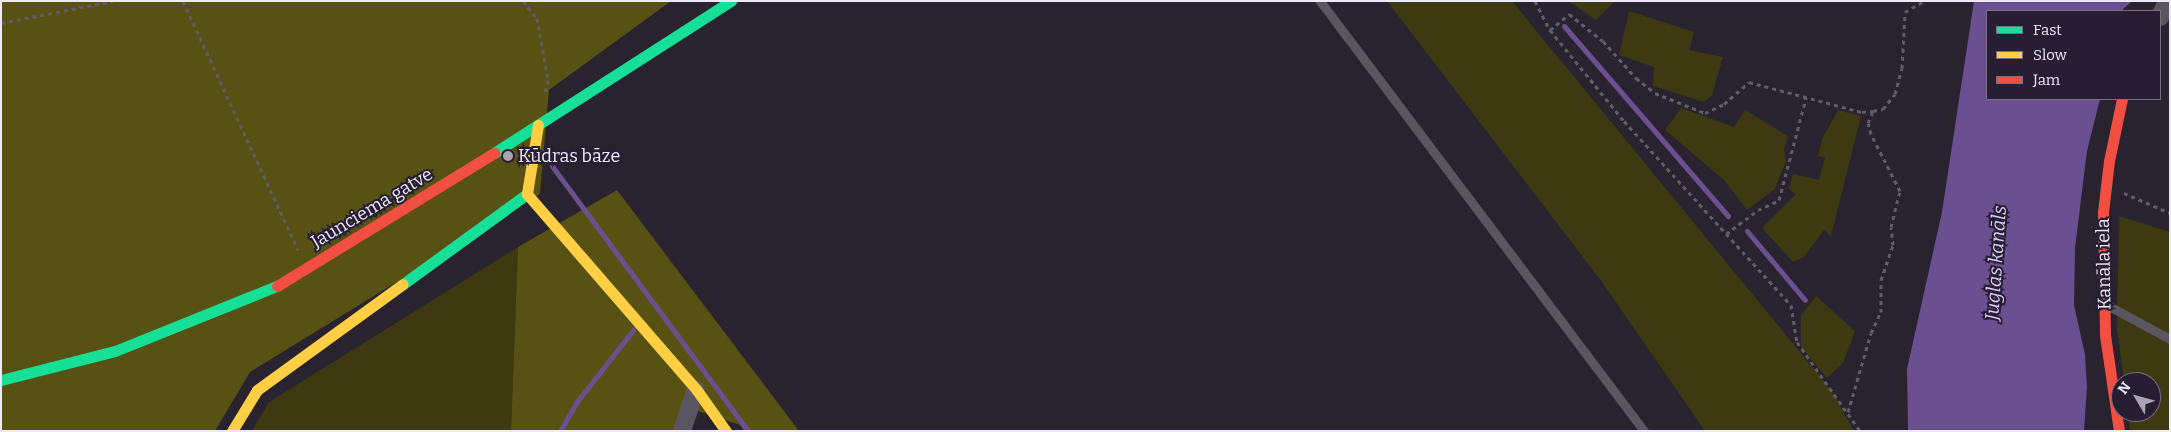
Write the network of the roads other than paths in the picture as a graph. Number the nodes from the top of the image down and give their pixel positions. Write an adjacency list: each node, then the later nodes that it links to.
1 (731, 1): 6 (street, Jaunciema gatve)
2 (1320, 1): 15 (lane)
3 (2167, 1): 4 (street)
4 (2161, 15)
5 (2122, 100): 8 (street, Kanāla iela)
6 (538, 125): 7 (street); 10 (street, Jaunciema gatve)
7 (527, 194): 11 (street); 12 (street)
8 (2105, 304): 9 (lane); 16 (street, Kanāla iela)
9 (2170, 339)
10 (1, 380)
11 (696, 389): 13 (street); 14 (street)
12 (232, 431)
13 (682, 431)
14 (726, 431)
15 (1644, 431)
16 (2119, 431)

